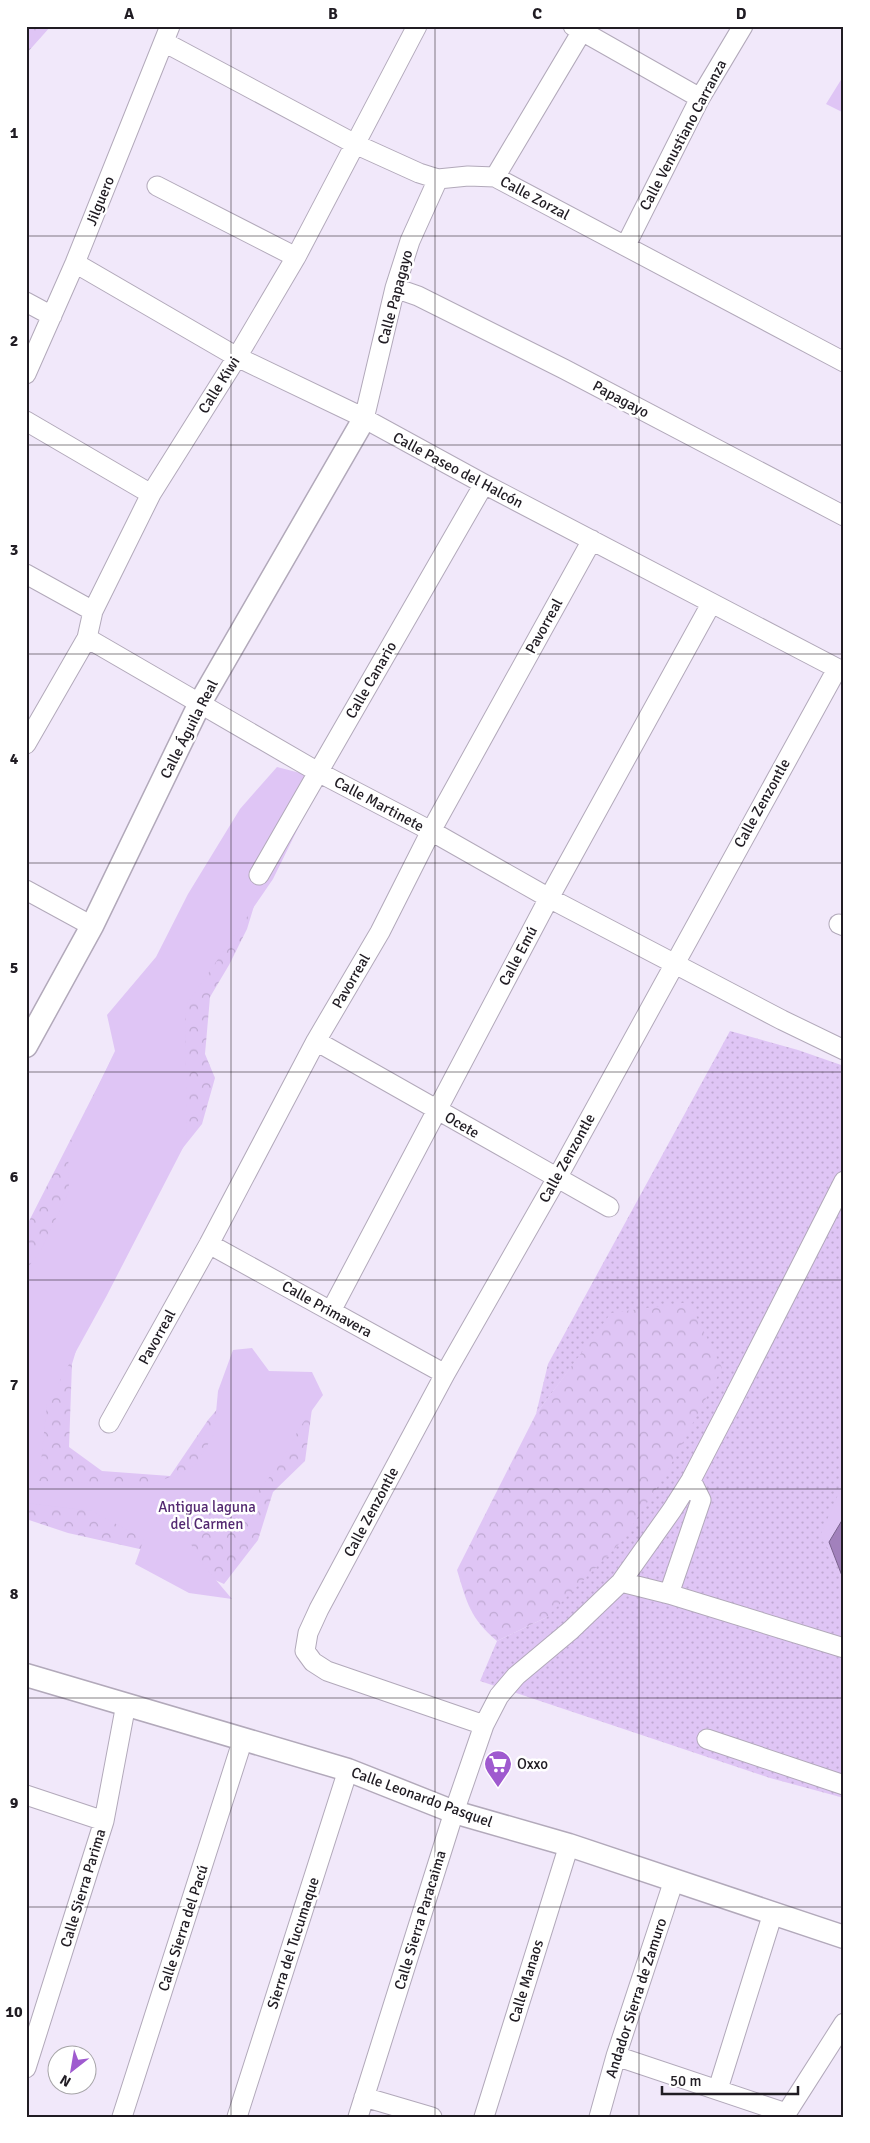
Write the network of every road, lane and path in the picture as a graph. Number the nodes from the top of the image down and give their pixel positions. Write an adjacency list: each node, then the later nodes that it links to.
1 (743, 26): 5 (street, Calle Venustiano Carranza)
2 (412, 28): 6 (street, Calle Kiwi)
3 (580, 28): 5 (street); 7 (street)
4 (167, 34): 6 (street, Calle Zorzal); 12 (street, Jilguero)
5 (700, 98): 10 (street, Calle Venustiano Carranza)
6 (355, 144): 8 (street, Calle Zorzal); 11 (street, Calle Kiwi)
7 (495, 177): 8 (street, Calle Zorzal); 10 (street, Calle Zorzal)
8 (438, 180): 13 (street, Calle Papagayo)
9 (157, 186): 11 (street)
10 (626, 245): 17 (street, Calle Zorzal)
11 (296, 257): 16 (street, Calle Kiwi)
12 (75, 263): 15 (street, Jilguero); 16 (street, Calle Paseo del Halcón)
13 (395, 288): 19 (street, Calle Papagayo); 23 (street, Papagayo)
14 (26, 302): 15 (street)
15 (52, 316): 18 (street, Jilguero)
16 (237, 357): 19 (street, Calle Paseo del Halcón); 22 (street, Calle Kiwi)
17 (844, 362)
18 (26, 374)
19 (364, 419): 21 (street, Calle Paseo del Halcón); 30 (street, Calle Águila Real)
20 (26, 421): 22 (street)
21 (484, 484): 24 (street, Calle Paseo del Halcón); 32 (street, Calle Canario)
22 (150, 494): 27 (street, Calle Kiwi)
23 (844, 516)
24 (592, 540): 26 (street, Calle Paseo del Halcón); 33 (street, Pavorreal)
25 (26, 574): 27 (street)
26 (711, 604): 29 (street, Calle Paseo del Halcón); 36 (street, Calle Emú)
27 (93, 612): 28 (street, Calle Kiwi)
28 (87, 638): 30 (street, Calle Martinete); 31 (street, Calle Kiwi)
29 (840, 670): 38 (street, Calle Zenzontle)
30 (200, 703): 32 (street, Calle Martinete); 37 (street, Calle Águila Real)
31 (28, 736)
32 (318, 772): 33 (street, Calle Martinete); 34 (street, Calle Canario)
33 (431, 831): 36 (street, Calle Martinete); 39 (street, Pavorreal)
34 (259, 875)
35 (26, 890): 37 (street)
36 (549, 898): 38 (street, Calle Martinete); 42 (street, Calle Emú)
37 (92, 926): 40 (street, Calle Águila Real)
38 (674, 963): 41 (street, Calle Martinete); 43 (street, Calle Zenzontle)
39 (316, 1042): 42 (street, Ocete); 46 (street, Pavorreal)
40 (26, 1046)
41 (844, 1050)
42 (436, 1110): 43 (street, Ocete); 47 (street, Calle Emú)
43 (557, 1178): 45 (street, Ocete); 48 (street, Calle Zenzontle)
44 (844, 1181): 50 (street, Calle Sierra Paracaima)
45 (609, 1207)
46 (209, 1244): 47 (street, Calle Primavera); 49 (street, Pavorreal)
47 (330, 1311): 48 (street, Calle Primavera)
48 (445, 1374): 56 (street, Calle Zenzontle)
49 (110, 1422)
50 (691, 1480): 51 (street, Calle Sierra Paracaima); 52 (street)
51 (621, 1582): 52 (street); 56 (street, Calle Sierra Paracaima)
52 (669, 1594): 53 (street)
53 (844, 1648)
54 (26, 1675): 55 (street, Calle Leonardo Pasquel)
55 (126, 1704): 57 (street, Calle Leonardo Pasquel); 63 (street, Calle Sierra Parima)
56 (484, 1725): 62 (street, Calle Sierra Paracaima)
57 (243, 1739): 59 (street, Calle Leonardo Pasquel); 74 (street, Calle Sierra del Pacú)
58 (708, 1740): 60 (street)
59 (348, 1770): 62 (street, Calle Leonardo Pasquel); 75 (street, Sierra del Tucumaque)
60 (844, 1785)
61 (26, 1795): 63 (street)
62 (454, 1812): 64 (street, Calle Leonardo Pasquel); 72 (street, Calle Sierra Paracaima)
63 (104, 1820): 70 (street, Calle Sierra Parima)
64 (568, 1845): 65 (street, Calle Leonardo Pasquel); 78 (street, Calle Manaos)
65 (674, 1880): 66 (street, Calle Leonardo Pasquel); 69 (street, Andador Sierra de Zamuro)
66 (773, 1913): 67 (street, Calle Leonardo Pasquel); 71 (street)
67 (844, 1937)
68 (844, 2023): 73 (street)
69 (616, 2056): 71 (street); 79 (street, Andador Sierra de Zamuro)
70 (26, 2068)
71 (718, 2089): 73 (street)
72 (364, 2097): 76 (street, Calle Sierra Paracaima); 77 (street)
73 (785, 2115)
74 (122, 2117)
75 (237, 2117)
76 (358, 2117)
77 (432, 2117)
78 (484, 2117)
79 (599, 2117)

